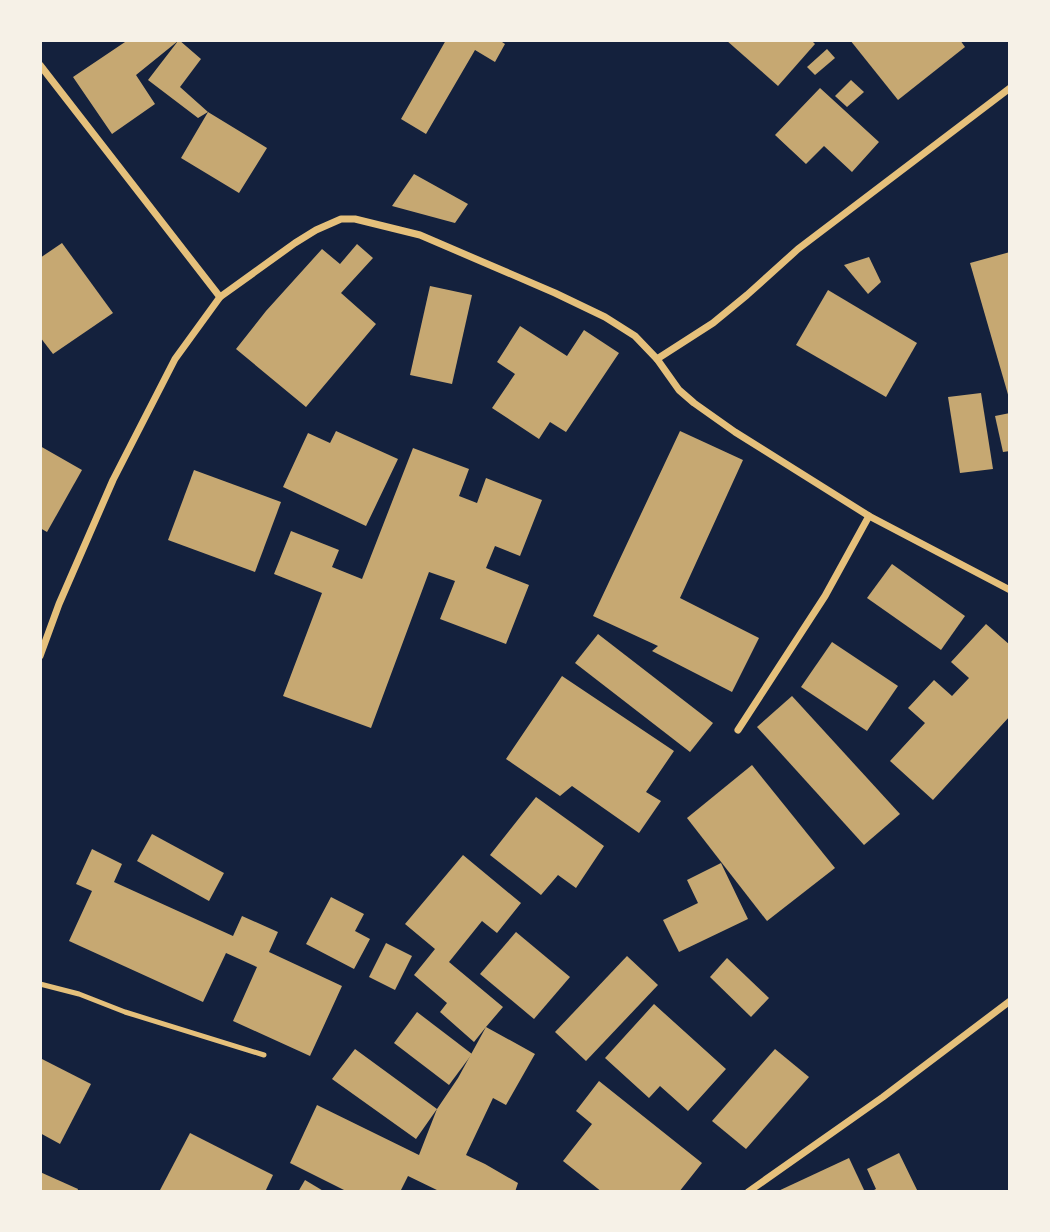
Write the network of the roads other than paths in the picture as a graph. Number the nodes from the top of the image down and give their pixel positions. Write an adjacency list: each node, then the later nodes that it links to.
1 (40, 65): 3 (street)
2 (1010, 88): 4 (street)
3 (220, 297): 4 (street); 7 (street)
4 (657, 359): 5 (street)
5 (869, 516): 6 (street); 8 (street)
6 (1010, 590)
7 (40, 656)
8 (738, 730)
9 (40, 984): 11 (lane)
10 (1010, 1001): 12 (street)
11 (264, 1055)
12 (748, 1192)

